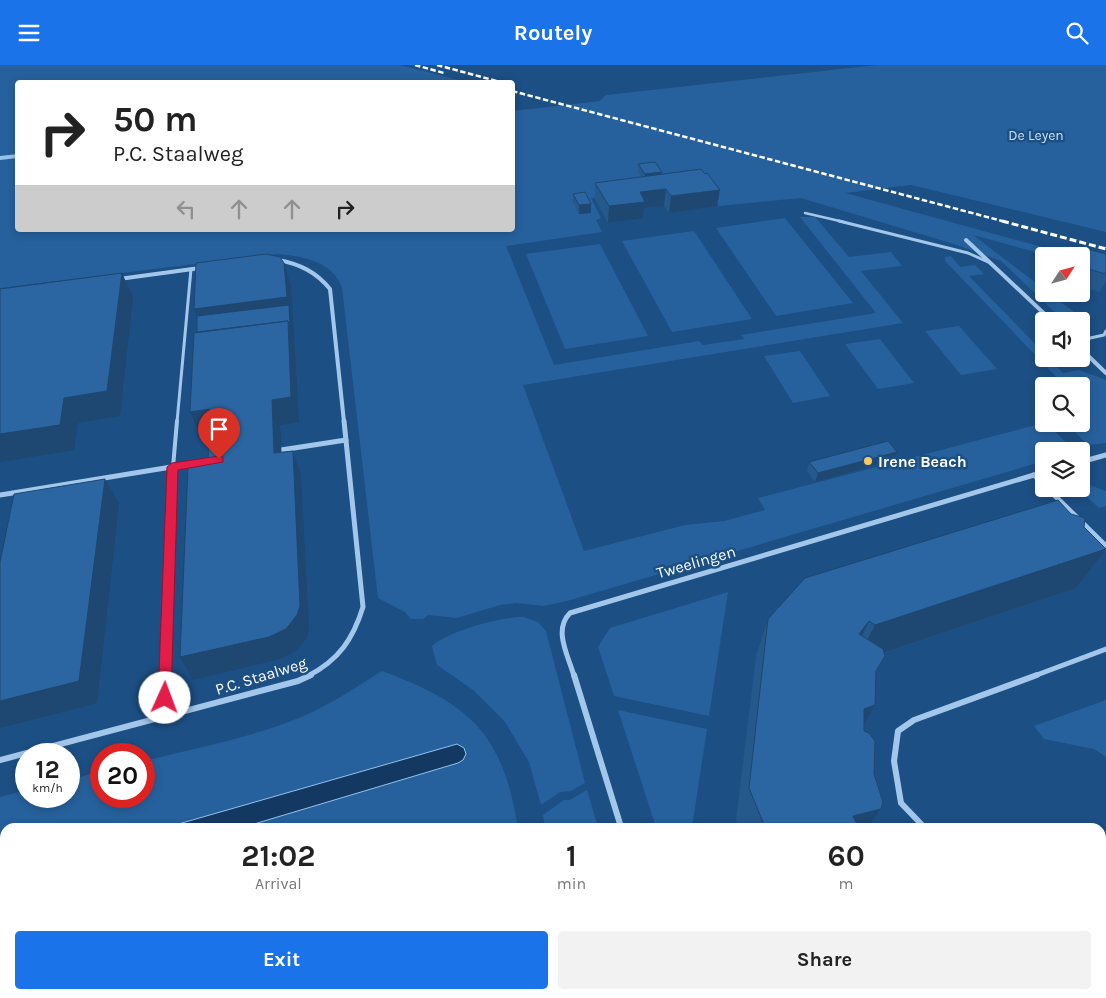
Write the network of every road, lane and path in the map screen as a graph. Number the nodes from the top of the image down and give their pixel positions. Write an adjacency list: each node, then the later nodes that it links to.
1 (805, 213): 4 (lane)
2 (966, 240): 4 (street)
3 (273, 260): 13 (street, P.C. Staalweg)
4 (990, 263): 8 (street)
5 (210, 267): 6 (street)
6 (191, 269): 7 (street); 18 (lane)
7 (115, 280)
8 (1042, 312)
9 (1106, 331): 10 (lane)
10 (1090, 338)
11 (1090, 358): 12 (street)
12 (1106, 373)
13 (346, 440): 14 (street); 24 (street, P.C. Staalweg)
14 (281, 450)
15 (1106, 455): 17 (street)
16 (219, 459): 18 (street)
17 (1090, 459)
18 (172, 467): 20 (street); 24 (lane)
19 (1034, 475): 26 (street, Tweelingen)
20 (0, 495)
21 (1056, 497): 22 (street)
22 (1106, 546)
23 (1106, 649): 27 (street)
24 (164, 717): 25 (street, P.C. Staalweg)
25 (0, 760)
26 (620, 823)
27 (920, 823)

